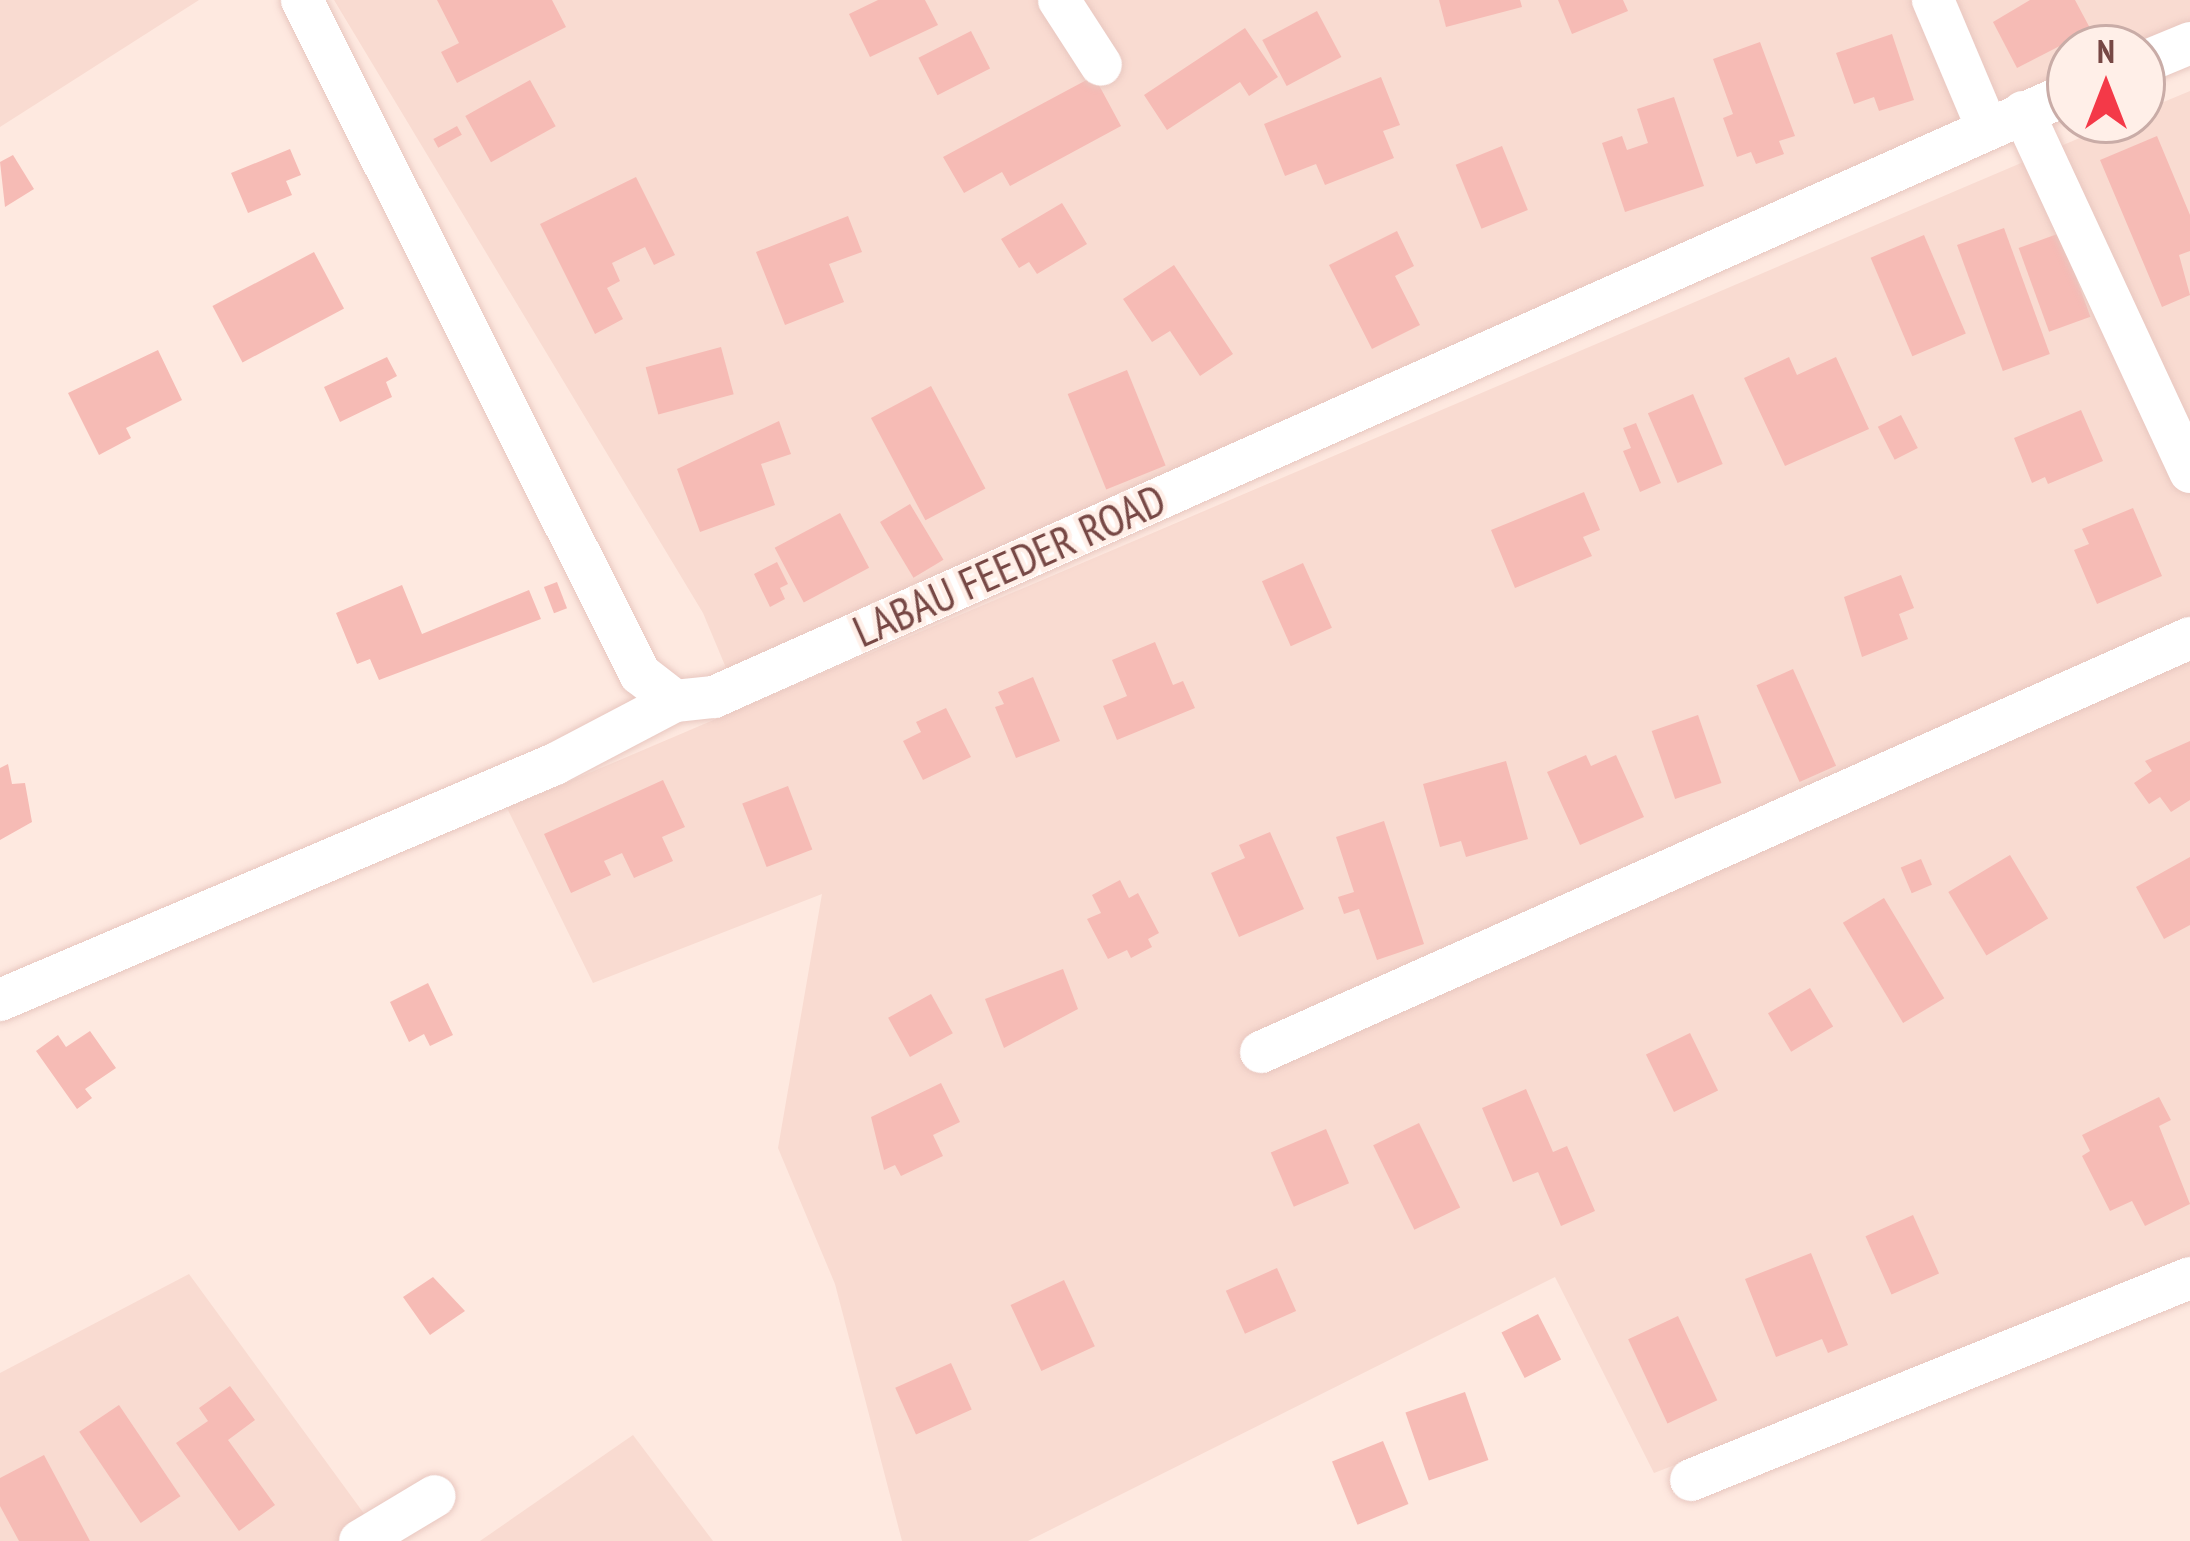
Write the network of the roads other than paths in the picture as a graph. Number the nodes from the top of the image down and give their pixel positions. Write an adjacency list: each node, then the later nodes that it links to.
1 (302, 0): 9 (street)
2 (1058, 0): 4 (street)
3 (1934, 0): 6 (street)
4 (1101, 65)
5 (2046, 103): 6 (street, LABAU FEEDER ROAD)
6 (2005, 120): 7 (street); 9 (street, LABAU FEEDER ROAD)
7 (2190, 472)
8 (2190, 638): 11 (street)
9 (675, 701): 10 (street, LABAU FEEDER ROAD)
10 (0, 1000)
11 (1261, 1052)
12 (2190, 1278): 13 (street)
13 (1691, 1480)
14 (435, 1496): 15 (street)
15 (360, 1541)

